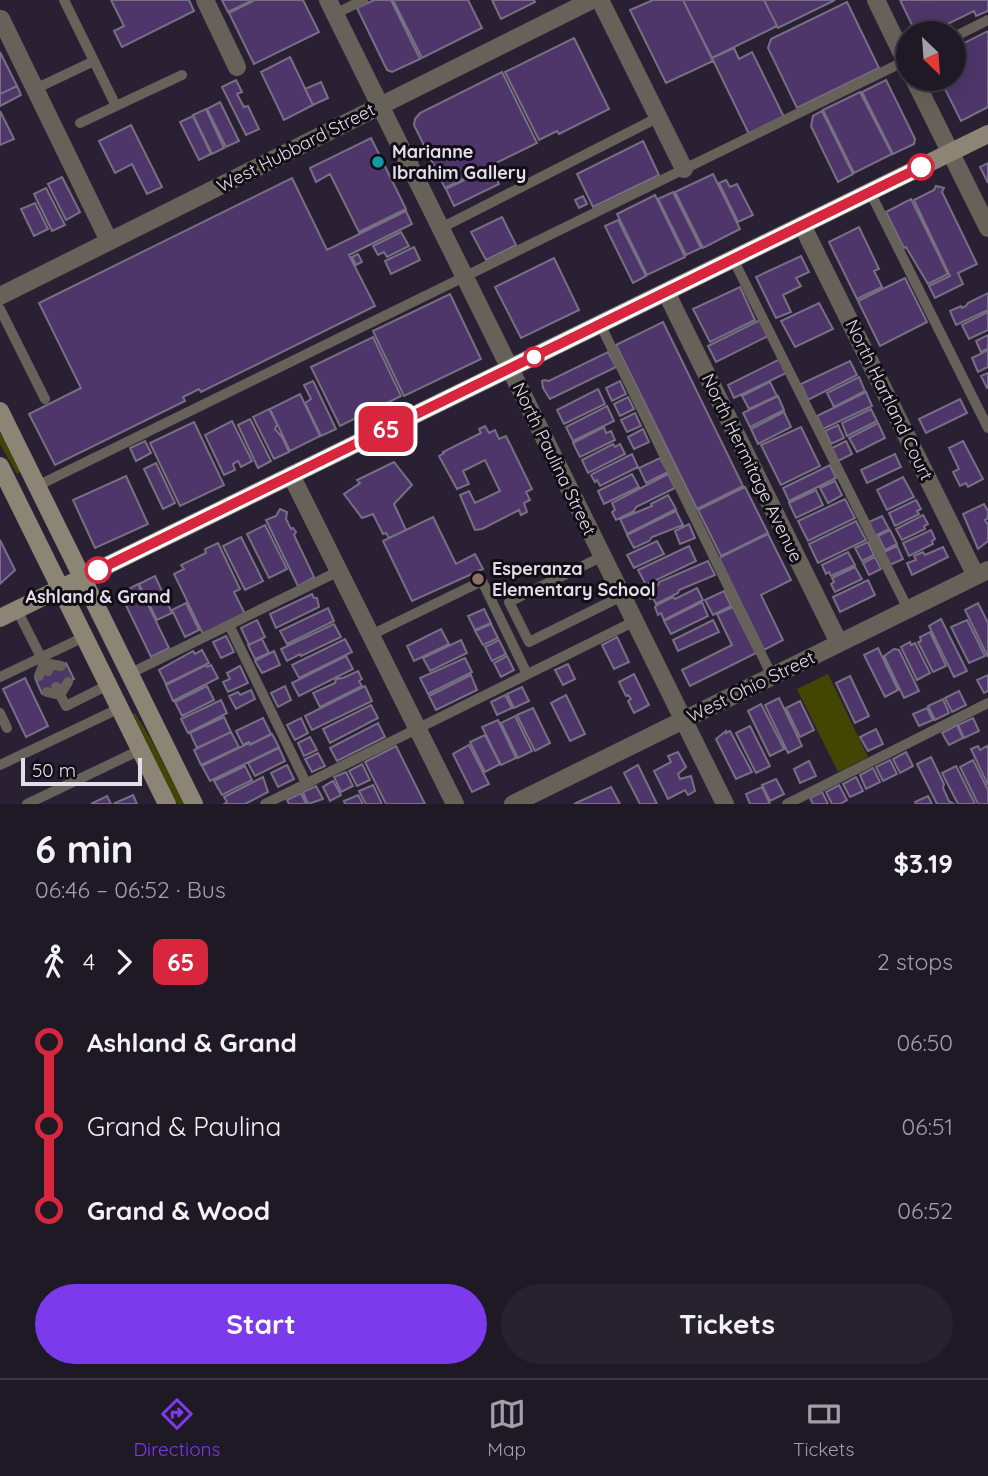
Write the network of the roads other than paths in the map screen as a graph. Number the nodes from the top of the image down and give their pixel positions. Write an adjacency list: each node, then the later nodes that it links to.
1 (64, 0): 12 (lane)
2 (205, 0): 13 (street)
3 (363, 0): 7 (lane)
4 (592, 0): 18 (street, West Hubbard Street)
5 (600, 0): 20 (street)
6 (876, 0): 11 (street)
7 (332, 7): 18 (street, North Paulina Street)
8 (1, 19): 16 (street)
9 (988, 20): 10 (lane)
10 (966, 31)
11 (896, 40)
12 (94, 61): 16 (lane); 19 (lane)
13 (237, 67)
14 (896, 67): 24 (lane)
15 (182, 75): 19 (lane)
16 (35, 89): 29 (street)
17 (920, 91): 23 (street)
18 (381, 105): 27 (street, North Paulina Street); 29 (street, West Hubbard Street)
19 (116, 106): 21 (lane)
20 (659, 117): 24 (street); 27 (lane)
21 (80, 123)
22 (988, 134): 23 (main road)
23 (951, 152): 25 (main road); 28 (street)
24 (684, 169): 31 (lane)
25 (870, 192): 26 (main road); 39 (lane)
26 (802, 225): 30 (main road); 46 (street, North Hartland Court)
27 (440, 228): 31 (street, North Paulina Street)
28 (988, 228)
29 (110, 241): 33 (street, West Hubbard Street)
30 (733, 259): 32 (main road); 50 (lane)
31 (464, 276): 36 (street, North Paulina Street); 42 (lane)
32 (666, 292): 35 (main road); 57 (street, North Hermitage Avenue)
33 (0, 296)
34 (0, 309): 37 (lane)
35 (600, 324): 36 (main road); 62 (lane)
36 (510, 369): 41 (main road); 44 (street, North Paulina Street)
37 (45, 399)
38 (0, 411): 42 (main road)
39 (988, 428)
40 (0, 466): 43 (main road)
41 (291, 475): 45 (street); 47 (main road)
42 (37, 486): 47 (main road)
43 (5, 488): 48 (main road)
44 (603, 556): 49 (street, North Paulina Street); 49 (lane)
45 (339, 571): 54 (lane); 55 (street)
46 (982, 573): 50 (street, West Ohio Street)
47 (82, 578): 48 (main road); 60 (main road)
48 (60, 588): 51 (main road); 56 (main road)
49 (622, 596): 53 (street, North Paulina Street)
50 (908, 609): 57 (street, West Ohio Street)
51 (17, 610): 52 (main road); 59 (lane)
52 (0, 618)
53 (635, 621): 61 (lane); 69 (street, North Paulina Street)
54 (229, 625): 60 (lane); 74 (lane)
55 (371, 635): 61 (lane); 71 (street)
56 (85, 637): 59 (lane); 65 (main road)
57 (839, 643): 62 (street, West Ohio Street)
58 (61, 666): 59 (lane)
59 (43, 667): 63 (lane)
60 (129, 674): 77 (main road)
61 (527, 674): 71 (lane)
62 (772, 676): 69 (street, West Ohio Street)
63 (0, 677)
64 (68, 682): 65 (lane)
65 (108, 685): 67 (main road)
66 (988, 703): 82 (lane)
67 (120, 708): 72 (main road); 73 (lane)
68 (0, 713): 70 (lane)
69 (684, 720): 80 (street, West Ohio Street); 81 (street, North Paulina Street)
70 (7, 728)
71 (417, 728): 74 (lane); 79 (street)
72 (140, 750): 75 (lane); 76 (main road)
73 (0, 765)
74 (306, 783): 78 (lane)
75 (27, 804)
76 (167, 804)
77 (194, 804)
78 (265, 804)
79 (455, 804)
80 (513, 804)
81 (725, 804)
82 (787, 804)

